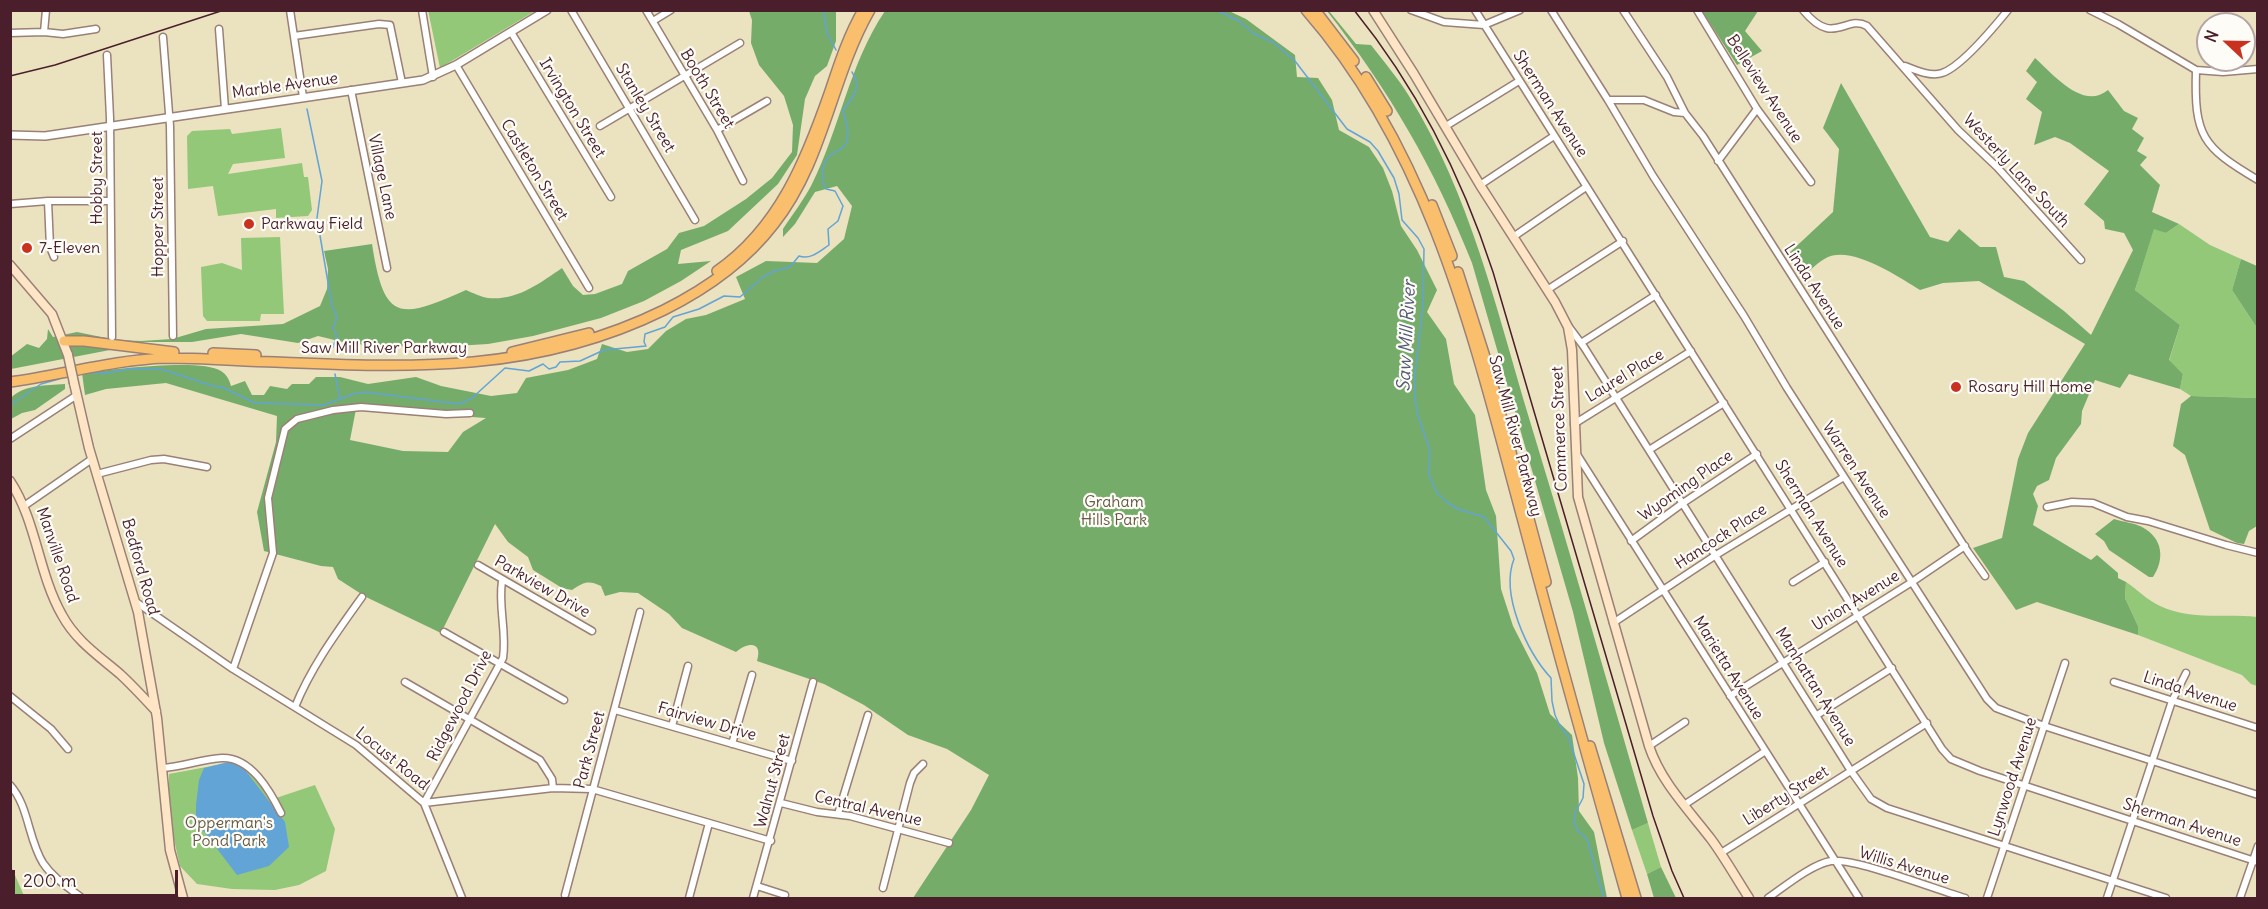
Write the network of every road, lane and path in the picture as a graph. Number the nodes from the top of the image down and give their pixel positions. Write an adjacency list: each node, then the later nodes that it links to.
1 (46, 10): 26 (street)
2 (290, 10): 29 (street)
3 (422, 10): 38 (street)
4 (547, 10): 27 (street, Marble Avenue)
5 (571, 10): 46 (street, Stanley Street)
6 (646, 10): 22 (street, Booth Street)
7 (671, 10): 22 (street)
8 (863, 10): 82 (highway, Saw Mill River Parkway)
9 (870, 10): 84 (highway, Saw Mill River Parkway)
10 (1306, 10): 188 (highway, Saw Mill River Parkway)
11 (1315, 10): 189 (highway, Saw Mill River Parkway)
12 (1372, 10): 52 (main road, Commerce Street)
13 (1411, 10): 23 (street)
14 (1475, 10): 23 (street, Sherman Avenue)
15 (1520, 10): 23 (street)
16 (1551, 10): 43 (street, Warren Avenue)
17 (1623, 10): 48 (street, Linda Avenue)
18 (1697, 10): 47 (street, Belleview Avenue)
19 (1803, 10): 34 (street, Westerly Lane South)
20 (2008, 10): 34 (street)
21 (2090, 10): 35 (street)
22 (653, 21): 37 (street, Booth Street)
23 (1484, 25): 39 (street, Sherman Avenue)
24 (96, 29): 26 (street)
25 (219, 29): 45 (street)
26 (44, 32): 28 (street)
27 (511, 32): 33 (street, Marble Avenue); 62 (street, Irvington Street)
28 (10, 33)
29 (294, 36): 40 (street); 42 (street)
30 (163, 37): 49 (street, Hopper Street)
31 (740, 43): 37 (street)
32 (107, 55): 50 (street, Hobby Street)
33 (456, 65): 38 (street, Marble Avenue); 73 (street, Castleton Street)
34 (1904, 66): 70 (street, Westerly Lane South)
35 (2196, 70)
36 (2196, 72): 57 (street)
37 (684, 76): 46 (street); 53 (street, Booth Street)
38 (433, 77): 40 (street, Marble Avenue)
39 (1519, 81): 52 (street); 55 (street, Sherman Avenue)
40 (402, 83): 41 (street, Marble Avenue)
41 (351, 90): 42 (street, Marble Avenue); 72 (street, Village Lane)
42 (303, 97): 45 (street, Marble Avenue)
43 (1608, 100): 48 (street); 97 (street, Warren Avenue)
44 (767, 101): 53 (street)
45 (225, 109): 49 (street, Marble Avenue)
46 (630, 109): 51 (street); 66 (street, Stanley Street)
47 (1758, 109): 56 (street); 59 (street, Belleview Avenue)
48 (1685, 113): 56 (street, Linda Avenue)
49 (170, 117): 50 (street, Marble Avenue); 77 (street, Hopper Street)
50 (110, 126): 54 (street, Marble Avenue); 64 (street, Hobby Street)
51 (600, 126)
52 (1446, 126): 60 (main road, Commerce Street)
53 (717, 130): 58 (street, Booth Street)
54 (10, 135)
55 (1554, 136): 60 (street); 61 (street, Sherman Avenue)
56 (1718, 161): 105 (street, Linda Avenue)
57 (2258, 180)
58 (743, 181)
59 (1811, 182)
60 (1479, 185): 67 (main road, Commerce Street)
61 (1586, 187): 67 (street); 68 (street, Sherman Avenue)
62 (611, 197)
63 (48, 201): 64 (street); 65 (street); 69 (street)
64 (110, 201): 78 (street, Hobby Street)
65 (10, 204)
66 (696, 220)
67 (1513, 237): 74 (main road, Commerce Street)
68 (1623, 241): 74 (street); 75 (street, Sherman Avenue)
69 (54, 257)
70 (2080, 260)
71 (10, 265): 79 (main road, Bedford Road)
72 (387, 268)
73 (589, 288)
74 (1547, 290): 76 (main road, Commerce Street)
75 (1656, 295): 80 (street); 81 (street, Sherman Avenue)
76 (1568, 327): 80 (street, Manhattan Avenue); 89 (main road, Commerce Street)
77 (173, 336)
78 (112, 337)
79 (64, 341): 82 (highway); 85 (main road, Bedford Road, bridge)
80 (1581, 343): 86 (street, Manhattan Avenue)
81 (1691, 351): 86 (street, Laurel Place); 87 (street, Sherman Avenue)
82 (174, 352): 83 (highway, Saw Mill River Parkway)
83 (10, 376)
84 (10, 383)
85 (77, 395): 90 (street); 94 (main road, Bedford Road)
86 (1616, 397): 89 (street, Laurel Place); 91 (street, Manhattan Avenue)
87 (1724, 403): 91 (street); 93 (street, Sherman Avenue)
88 (470, 413): 127 (street)
89 (1574, 424): 92 (main road, Commerce Street)
90 (10, 439)
91 (1649, 450): 100 (street, Manhattan Avenue)
92 (1575, 452): 104 (street, Marietta Avenue); 119 (main road, Commerce Street)
93 (1757, 454): 100 (street, Wyoming Place); 103 (street, Sherman Avenue)
94 (92, 459): 96 (main road, Bedford Road); 101 (street)
95 (207, 467): 96 (street)
96 (97, 474): 116 (main road, Bedford Road)
97 (1845, 477): 103 (street, Hancock Place); 113 (street, Warren Avenue)
98 (10, 481): 99 (main road, Manville Road)
99 (14, 494): 101 (main road, Manville Road)
100 (1683, 503): 104 (street, Wyoming Place); 107 (street, Manhattan Avenue)
101 (24, 506): 139 (main road, Manville Road)
102 (2047, 507): 106 (street)
103 (1791, 509): 107 (street, Hancock Place); 108 (street, Sherman Avenue)
104 (1631, 541): 114 (street, Marietta Avenue)
105 (1965, 546): 110 (street, Linda Avenue); 113 (street, Union Avenue)
106 (2258, 553)
107 (1716, 555): 114 (street, Hancock Place); 122 (street, Manhattan Avenue)
108 (1825, 562): 112 (street); 118 (street, Sherman Avenue)
109 (478, 565): 111 (street, Parkview Drive)
110 (1985, 576)
111 (502, 580): 120 (street, Parkview Drive); 124 (street, Ridgewood Drive)
112 (1793, 582)
113 (1912, 582): 118 (street, Union Avenue); 146 (street, Warren Avenue)
114 (1664, 590): 119 (street, Hancock Place); 134 (street, Marietta Avenue)
115 (362, 597): 137 (street)
116 (136, 602): 127 (street, Locust Road); 139 (main road, Bedford Road)
117 (640, 612): 138 (street, Park Street)
118 (1858, 615): 122 (street, Union Avenue); 126 (street, Sherman Avenue)
119 (1613, 623): 149 (main road, Commerce Street)
120 (592, 631)
121 (444, 632): 124 (street)
122 (1784, 662): 134 (street, Union Avenue); 141 (street, Manhattan Avenue)
123 (2065, 663): 146 (street, Lynwood Avenue)
124 (500, 664): 135 (street); 142 (street, Ridgewood Drive)
125 (688, 666): 145 (street)
126 (1892, 668): 141 (street); 144 (street, Sherman Avenue)
127 (233, 669): 137 (street, Locust Road)
128 (2186, 673): 136 (street)
129 (752, 675): 148 (street)
130 (405, 682): 142 (street)
131 (813, 682): 152 (street, Walnut Street)
132 (2114, 682): 136 (street, Linda Avenue)
133 (10, 696): 150 (street)
134 (1730, 696): 151 (street, Marietta Avenue)
135 (564, 700)
136 (2172, 701): 147 (street, Linda Avenue); 153 (street)
137 (295, 707): 162 (street, Locust Road)
138 (615, 710): 145 (street, Fairview Drive); 160 (street, Park Street)
139 (156, 711): 155 (main road, Bedford Road)
140 (868, 715): 167 (street)
141 (1817, 715): 156 (street, Manhattan Avenue)
142 (470, 721): 159 (street); 162 (street, Ridgewood Drive)
143 (1685, 722): 149 (street)
144 (1927, 723): 156 (street, Liberty Street); 158 (street, Sherman Avenue)
145 (672, 726): 148 (street, Fairview Drive)
146 (2044, 726): 153 (street, Warren Avenue); 158 (street, Lynwood Avenue)
147 (2258, 728)
148 (732, 744): 152 (street, Fairview Drive)
149 (1649, 746): 165 (main road, Commerce Street)
150 (68, 748)
151 (1764, 752): 164 (street, Marietta Avenue); 165 (street)
152 (792, 761): 163 (street, Walnut Street)
153 (2153, 761): 161 (street, Warren Avenue); 168 (street)
154 (923, 764): 170 (street)
155 (162, 768): 166 (street); 184 (main road, Bedford Road)
156 (1851, 771): 164 (street, Liberty Street); 173 (street, Manhattan Avenue)
157 (10, 785): 183 (street)
158 (2024, 786): 168 (street, Sherman Avenue); 173 (street, Lynwood Avenue)
159 (553, 788): 160 (street, Locust Road); 162 (street, Locust Road)
160 (592, 789): 169 (street, Locust Road); 181 (street, Park Street)
161 (2258, 795)
162 (424, 803): 185 (street)
163 (781, 803): 167 (street, Central Avenue); 171 (street, Walnut Street)
164 (1798, 805): 175 (street, Liberty Street); 176 (street, Marietta Avenue)
165 (1684, 806): 175 (main road, Commerce Street)
166 (281, 813)
167 (838, 814): 170 (street, Central Avenue)
168 (2132, 822): 177 (street, Sherman Avenue); 178 (street)
169 (709, 823): 171 (street, Locust Road); 186 (street)
170 (898, 829): 172 (street, Central Avenue); 180 (street)
171 (771, 841): 179 (street, Walnut Street)
172 (949, 843)
173 (2005, 845): 178 (street, Manhattan Avenue); 194 (street, Lynwood Avenue)
174 (2258, 846): 177 (street)
175 (1721, 854): 190 (main road, Commerce Street)
176 (1834, 861): 191 (street); 192 (street, Marietta Avenue); 193 (street, Willis Avenue)
177 (2255, 861): 197 (street)
178 (2113, 881): 195 (street); 196 (street, Manhattan Avenue)
179 (757, 886): 182 (street); 187 (street, Walnut Street)
180 (883, 888)
181 (565, 895)
182 (785, 895)
183 (82, 898)
184 (183, 898)
185 (462, 898)
186 (689, 898)
187 (753, 898)
188 (1627, 898)
189 (1636, 898)
190 (1749, 898)
191 (1768, 898)
192 (1859, 898)
193 (1965, 898)
194 (1987, 898)
195 (2107, 898)
196 (2166, 898)
197 (2240, 898)

